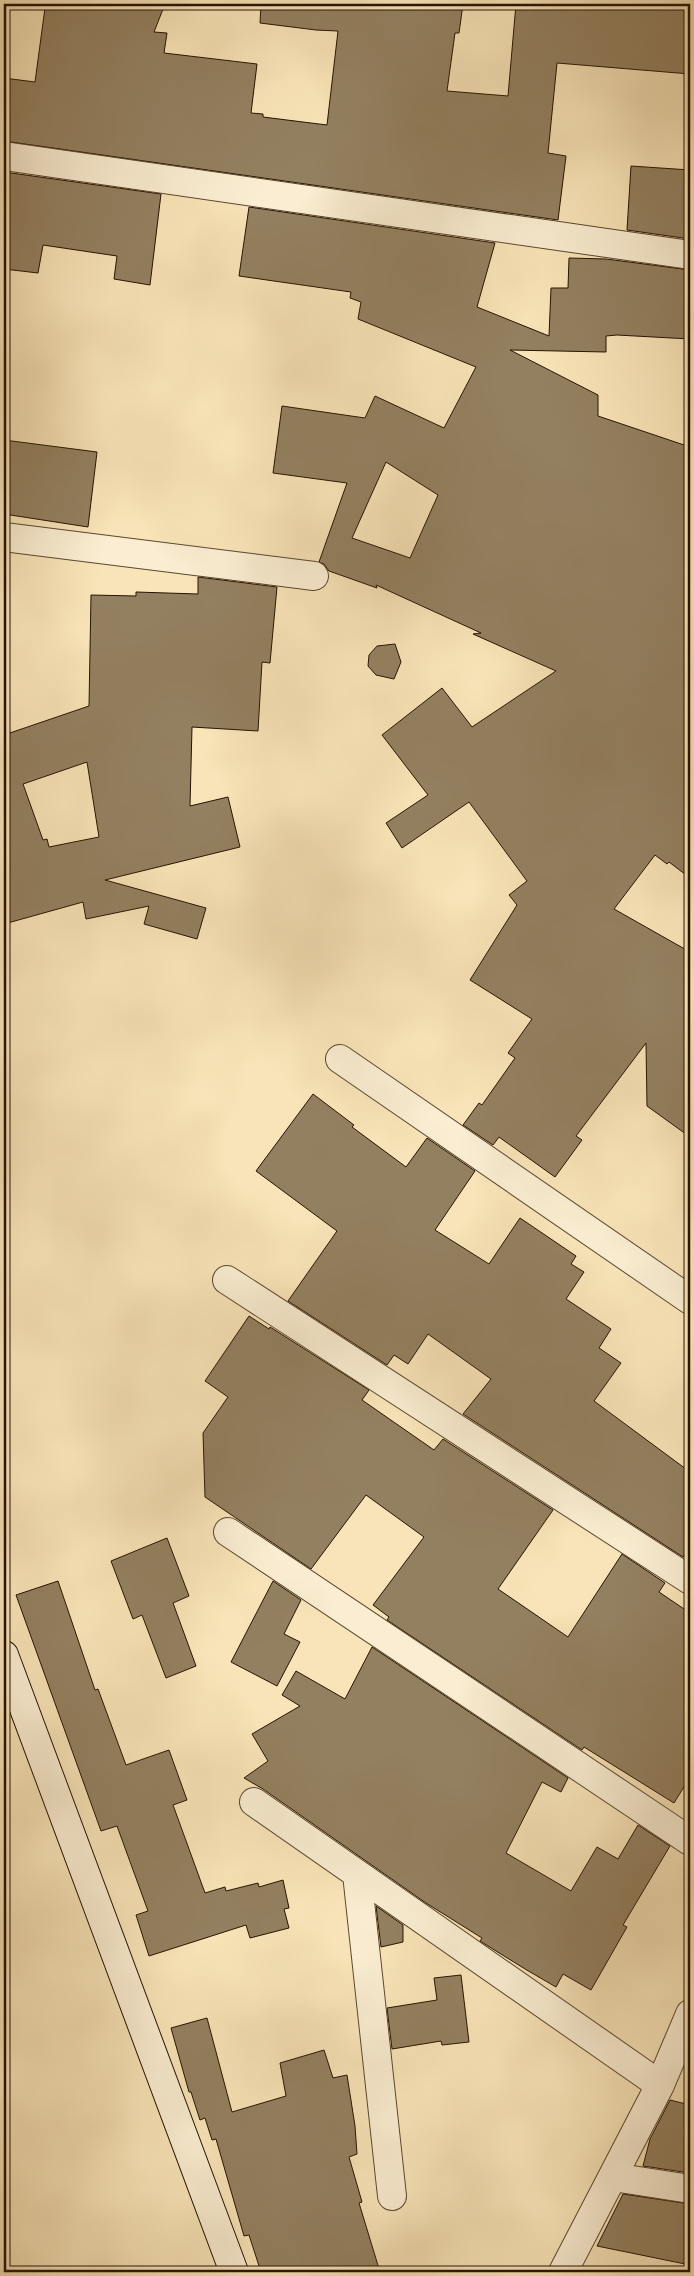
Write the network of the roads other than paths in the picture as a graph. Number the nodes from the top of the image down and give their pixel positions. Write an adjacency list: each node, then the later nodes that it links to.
1 (4, 156): 2 (street)
2 (690, 255)
3 (4, 536): 4 (street)
4 (314, 576)
5 (340, 1059): 7 (street)
6 (226, 1280): 9 (street)
7 (690, 1300)
8 (228, 1532): 12 (street)
9 (690, 1580)
10 (4, 1655): 19 (street)
11 (254, 1802): 13 (street)
12 (690, 1842)
13 (357, 1874): 15 (street); 18 (street)
14 (690, 2014): 15 (street)
15 (660, 2085): 16 (street)
16 (613, 2177): 17 (street); 20 (street)
17 (690, 2189)
18 (392, 2196)
19 (234, 2272)
20 (563, 2272)

